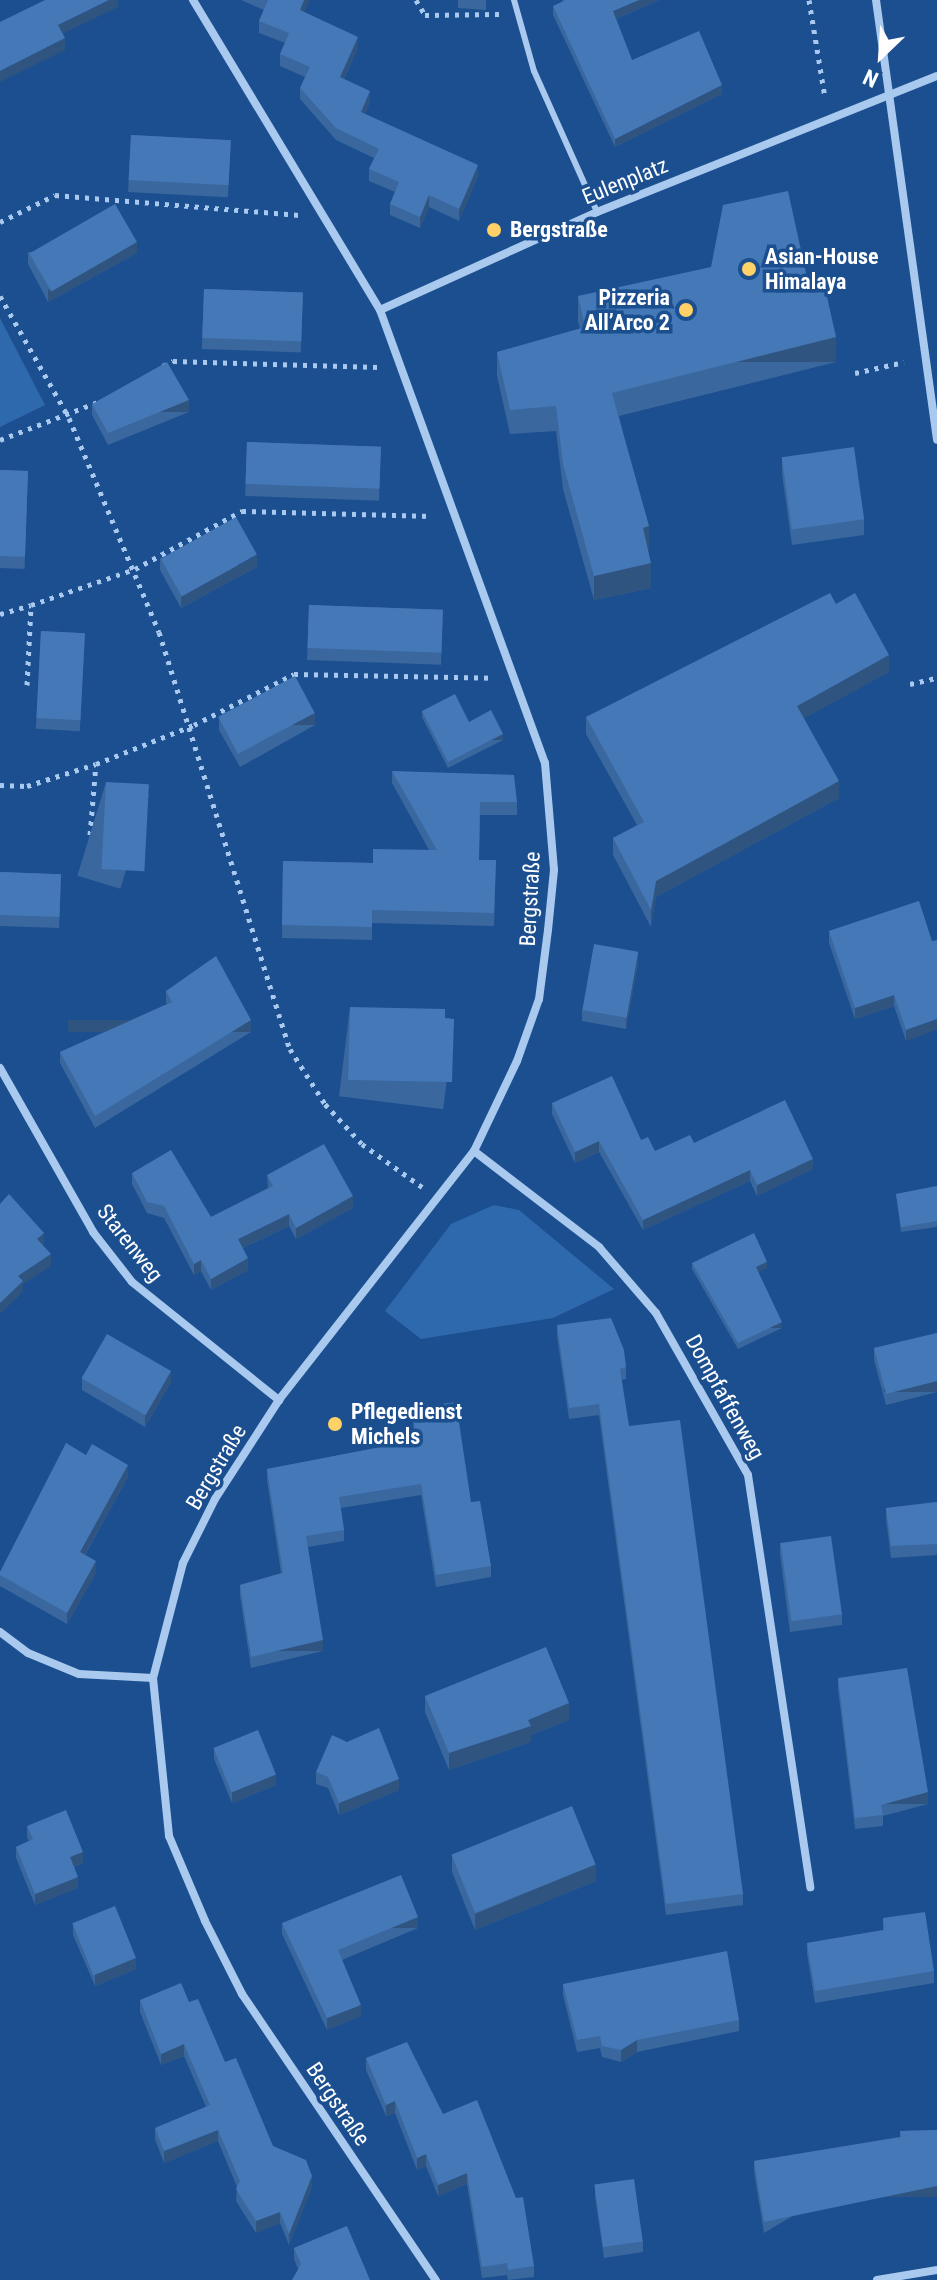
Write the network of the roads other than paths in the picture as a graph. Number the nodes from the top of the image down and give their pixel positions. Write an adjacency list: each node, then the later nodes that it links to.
1 (514, 0): 6 (lane)
2 (876, 0): 5 (street)
3 (198, 2): 7 (street, Bergstraße)
4 (937, 76): 5 (street, Eulenplatz)
5 (889, 97): 6 (street, Eulenplatz); 8 (street)
6 (597, 212): 7 (street, Eulenplatz)
7 (380, 310): 10 (street, Bergstraße)
8 (937, 440)
9 (0, 1068): 11 (street, Starenweg)
10 (474, 1151): 11 (street, Bergstraße); 14 (street, Dompfaffenweg)
11 (279, 1400): 13 (street, Bergstraße)
12 (0, 1632): 13 (street)
13 (153, 1678): 16 (street, Bergstraße)
14 (810, 1887)
15 (937, 2270): 17 (street)
16 (436, 2280)
17 (877, 2280)

